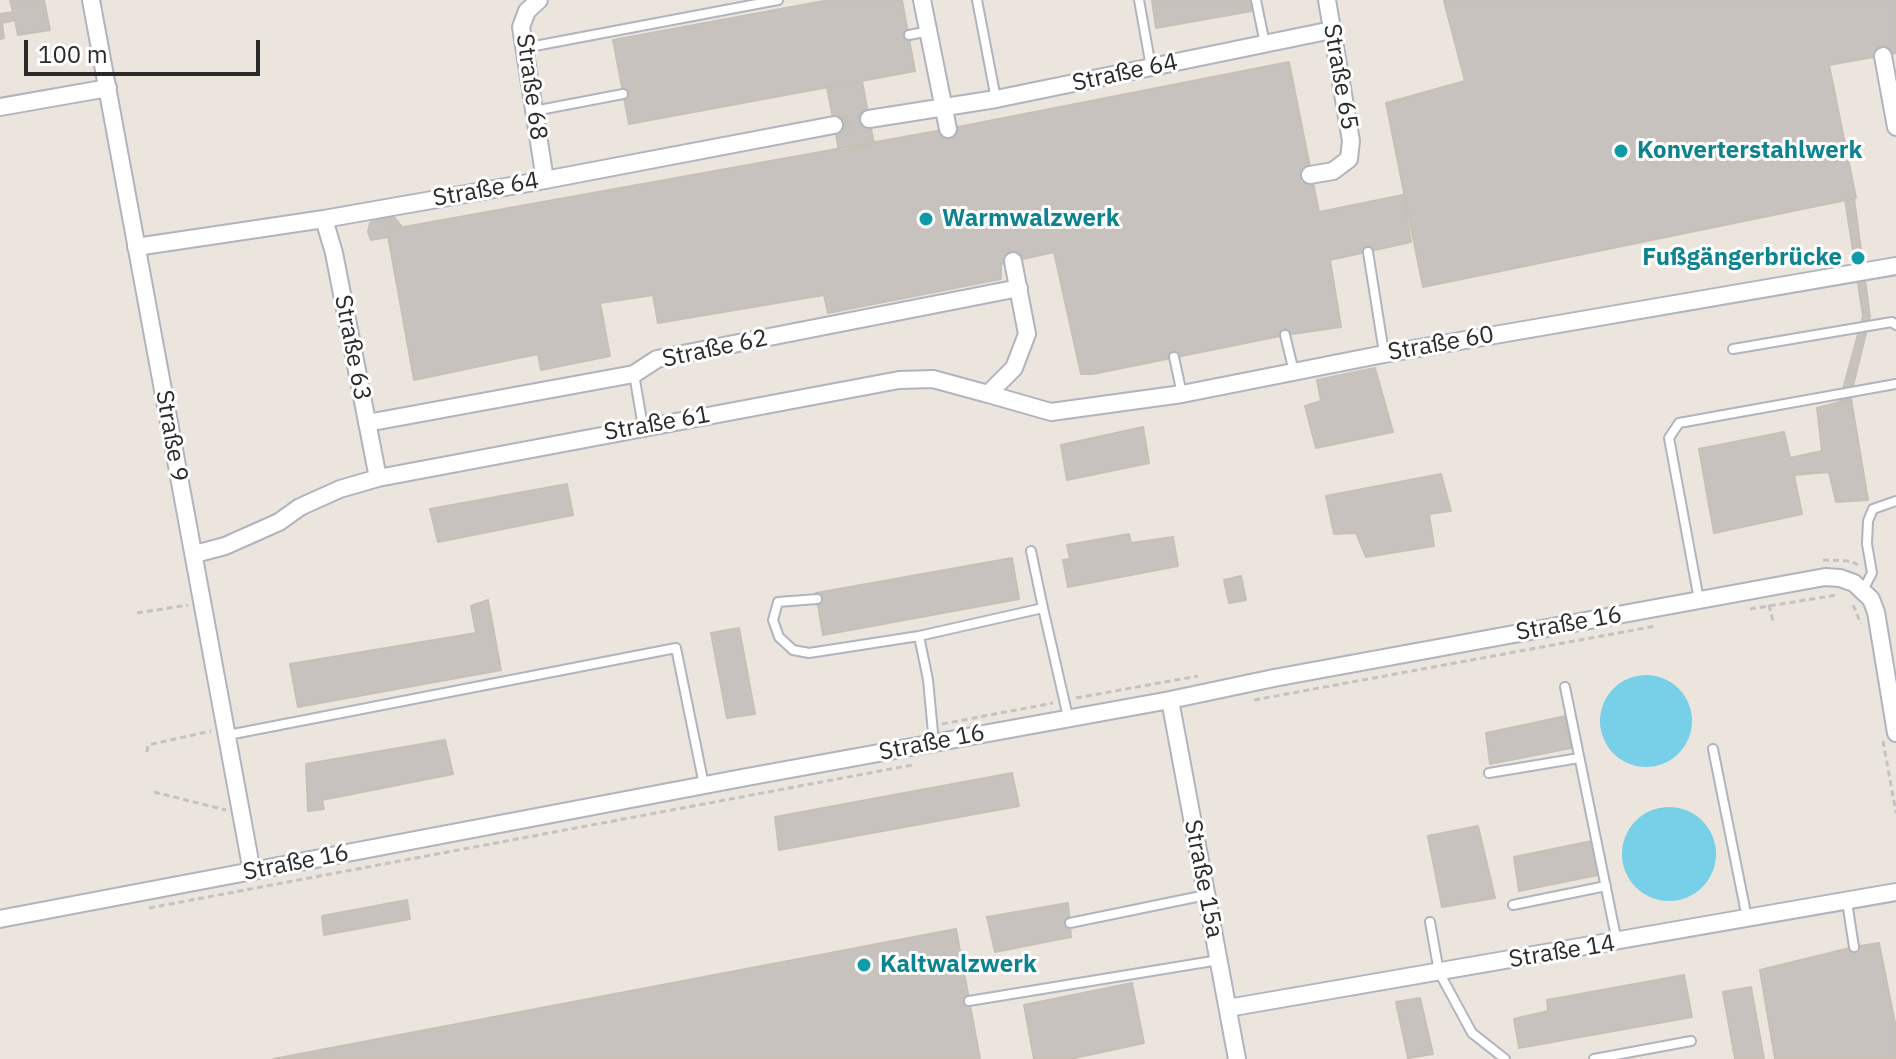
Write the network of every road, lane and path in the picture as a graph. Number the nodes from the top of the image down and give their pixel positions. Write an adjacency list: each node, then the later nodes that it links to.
1 (91, 0): 16 (street, Straße 9)
2 (539, 0): 13 (street, Straße 68)
3 (778, 0): 13 (lane)
4 (922, 0): 10 (street)
5 (977, 0): 18 (lane)
6 (1139, 0): 15 (lane)
7 (1256, 0): 12 (lane)
8 (1327, 0): 9 (street, Straße 65)
9 (1332, 30): 12 (street, Straße 64); 26 (street, Straße 65)
10 (930, 31): 11 (lane); 20 (street)
11 (909, 35)
12 (1265, 44): 15 (street, Straße 64)
13 (524, 48): 21 (street, Straße 68)
14 (1883, 56): 24 (street)
15 (1151, 67): 18 (street, Straße 64)
16 (108, 88): 19 (street); 29 (street, Straße 9)
17 (623, 94): 21 (lane)
18 (996, 99): 20 (street, Straße 64)
19 (0, 107)
20 (944, 108): 22 (street, Straße 64); 25 (street)
21 (533, 111): 27 (street, Straße 68)
22 (869, 119)
23 (834, 125): 27 (street, Straße 64)
24 (1896, 127)
25 (948, 129)
26 (1310, 175)
27 (545, 180): 28 (street, Straße 64)
28 (324, 219): 29 (street, Straße 64); 44 (street, Straße 63)
29 (136, 247): 49 (street, Straße 9)
30 (1368, 252): 37 (lane)
31 (1013, 261): 33 (street)
32 (1896, 266): 37 (street, Straße 60)
33 (1019, 288): 40 (street, Straße 62); 42 (street)
34 (1896, 325): 36 (lane)
35 (1285, 335): 39 (lane)
36 (1733, 349)
37 (1384, 354): 39 (street, Straße 60)
38 (1174, 357): 43 (lane)
39 (1294, 372): 43 (street, Straße 60)
40 (634, 374): 44 (street, Straße 62); 45 (lane)
41 (1896, 384): 52 (lane)
42 (988, 394): 43 (street, Straße 60); 45 (street, Straße 61)
43 (1182, 394)
44 (367, 423): 46 (street, Straße 63)
45 (643, 427): 46 (street, Straße 61)
46 (378, 478): 49 (street, Straße 61)
47 (1896, 501): 50 (lane)
48 (1031, 551): 54 (lane)
49 (195, 554): 53 (street, Straße 9)
50 (1863, 590): 52 (street, Straße 16); 63 (street)
51 (817, 599): 58 (lane)
52 (1699, 601): 61 (street, Straße 16)
53 (203, 602): 56 (path); 65 (street, Straße 9)
54 (1043, 608): 58 (lane); 64 (lane)
55 (1747, 609): 59 (path)
56 (137, 613)
57 (1669, 623): 62 (path)
58 (919, 636): 67 (lane)
59 (1863, 637)
60 (1565, 687): 70 (lane)
61 (1170, 700): 64 (street, Straße 16); 80 (street, Straße 15a)
62 (1250, 701)
63 (1893, 707): 66 (street)
64 (1068, 717): 67 (street, Straße 16)
65 (227, 732): 69 (path); 73 (lane); 76 (street, Straße 9)
66 (1889, 736): 75 (path)
67 (934, 743): 73 (street, Straße 16)
68 (1713, 749): 85 (lane)
69 (147, 752)
70 (1579, 758): 72 (lane); 78 (lane)
71 (922, 763): 83 (path)
72 (1489, 773)
73 (704, 785): 77 (street, Straße 16)
74 (154, 792): 76 (path)
75 (1896, 813)
76 (242, 814): 77 (street, Straße 9)
77 (252, 872): 84 (street, Straße 16)
78 (1606, 886): 82 (lane); 88 (lane)
79 (1896, 892): 81 (street, Straße 14)
80 (1206, 895): 87 (lane); 90 (street, Straße 15a)
81 (1847, 902): 85 (street, Straße 14); 89 (lane)
82 (1513, 905)
83 (141, 910)
84 (0, 919)
85 (1747, 919): 88 (street, Straße 14)
86 (1430, 922): 91 (lane)
87 (1070, 923)
88 (1617, 943): 91 (street, Straße 14)
89 (1854, 947)
90 (1219, 960): 92 (lane); 93 (street, Straße 15a)
91 (1439, 972): 93 (street, Straße 14); 96 (lane)
92 (969, 1001)
93 (1228, 1008): 95 (street, Straße 15a)
94 (1691, 1041): 97 (lane)
95 (1237, 1059)
96 (1505, 1059)
97 (1594, 1059)

